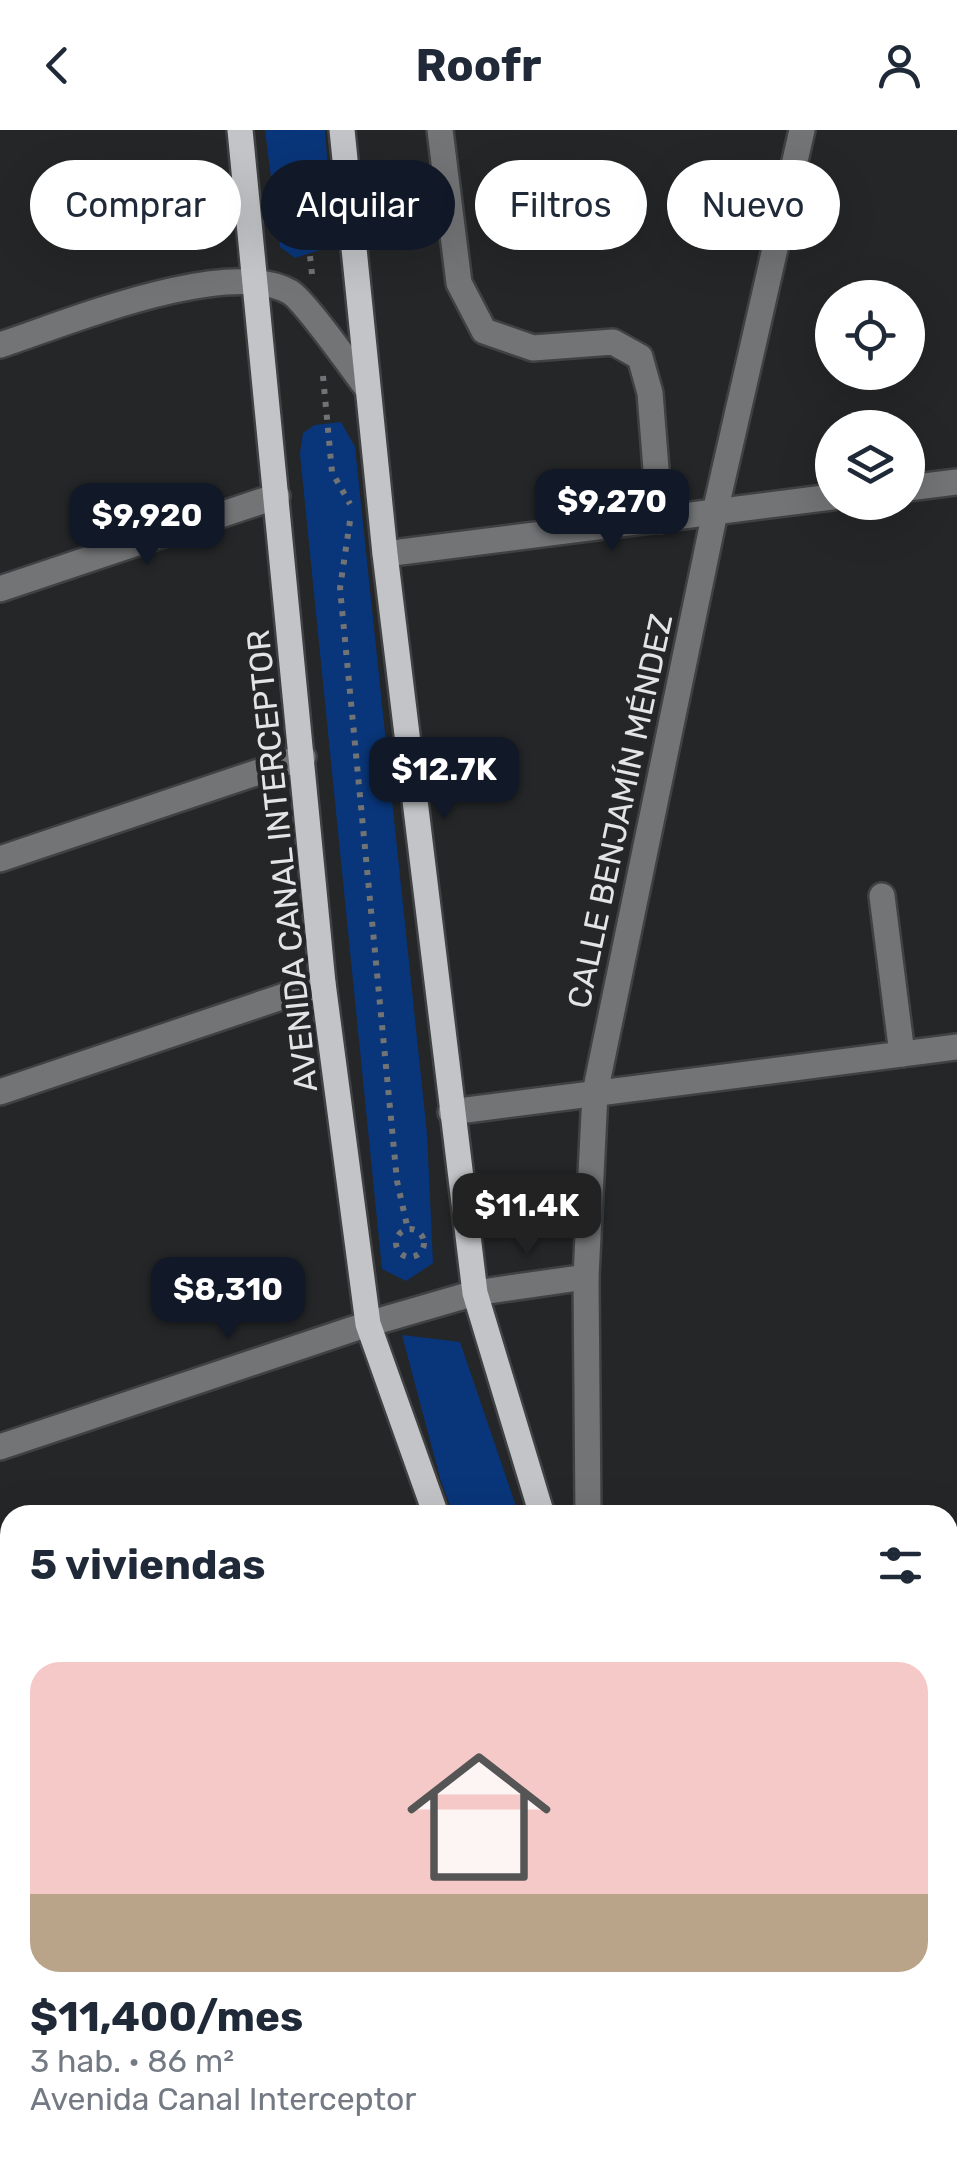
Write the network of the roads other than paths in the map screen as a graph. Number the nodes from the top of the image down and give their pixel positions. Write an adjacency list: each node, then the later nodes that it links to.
1 (240, 130): 5 (main road, AVENIDA CANAL INTERCEPTOR)
2 (342, 130): 7 (main road)
3 (440, 130): 13 (street)
4 (802, 130): 12 (street, CALLE BENJAMÍN MÉNDEZ)
5 (255, 282): 6 (street); 7 (street); 10 (main road, AVENIDA CANAL INTERCEPTOR)
6 (0, 345)
7 (367, 388): 14 (main road)
8 (957, 482): 9 (street)
9 (925, 486)
10 (277, 496): 15 (street); 16 (main road, AVENIDA CANAL INTERCEPTOR)
11 (815, 499): 12 (street)
12 (715, 512): 13 (street); 23 (street, CALLE BENJAMÍN MÉNDEZ)
13 (660, 520): 14 (street)
14 (385, 554): 24 (main road)
15 (0, 588)
16 (303, 757): 17 (street); 19 (main road, AVENIDA CANAL INTERCEPTOR)
17 (0, 859)
18 (882, 896): 21 (street)
19 (323, 983): 22 (street); 27 (main road, AVENIDA CANAL INTERCEPTOR)
20 (957, 1047): 21 (street)
21 (902, 1054): 23 (street)
22 (0, 1092)
23 (595, 1093): 24 (street); 25 (street, CALLE BENJAMÍN MÉNDEZ)
24 (450, 1112): 26 (main road)
25 (586, 1277): 26 (street); 31 (street, CALLE BENJAMÍN MÉNDEZ)
26 (474, 1292): 27 (street); 30 (main road)
27 (368, 1324): 28 (street); 29 (main road, AVENIDA CANAL INTERCEPTOR)
28 (0, 1447)
29 (432, 1505)
30 (539, 1505)
31 (588, 1505)

